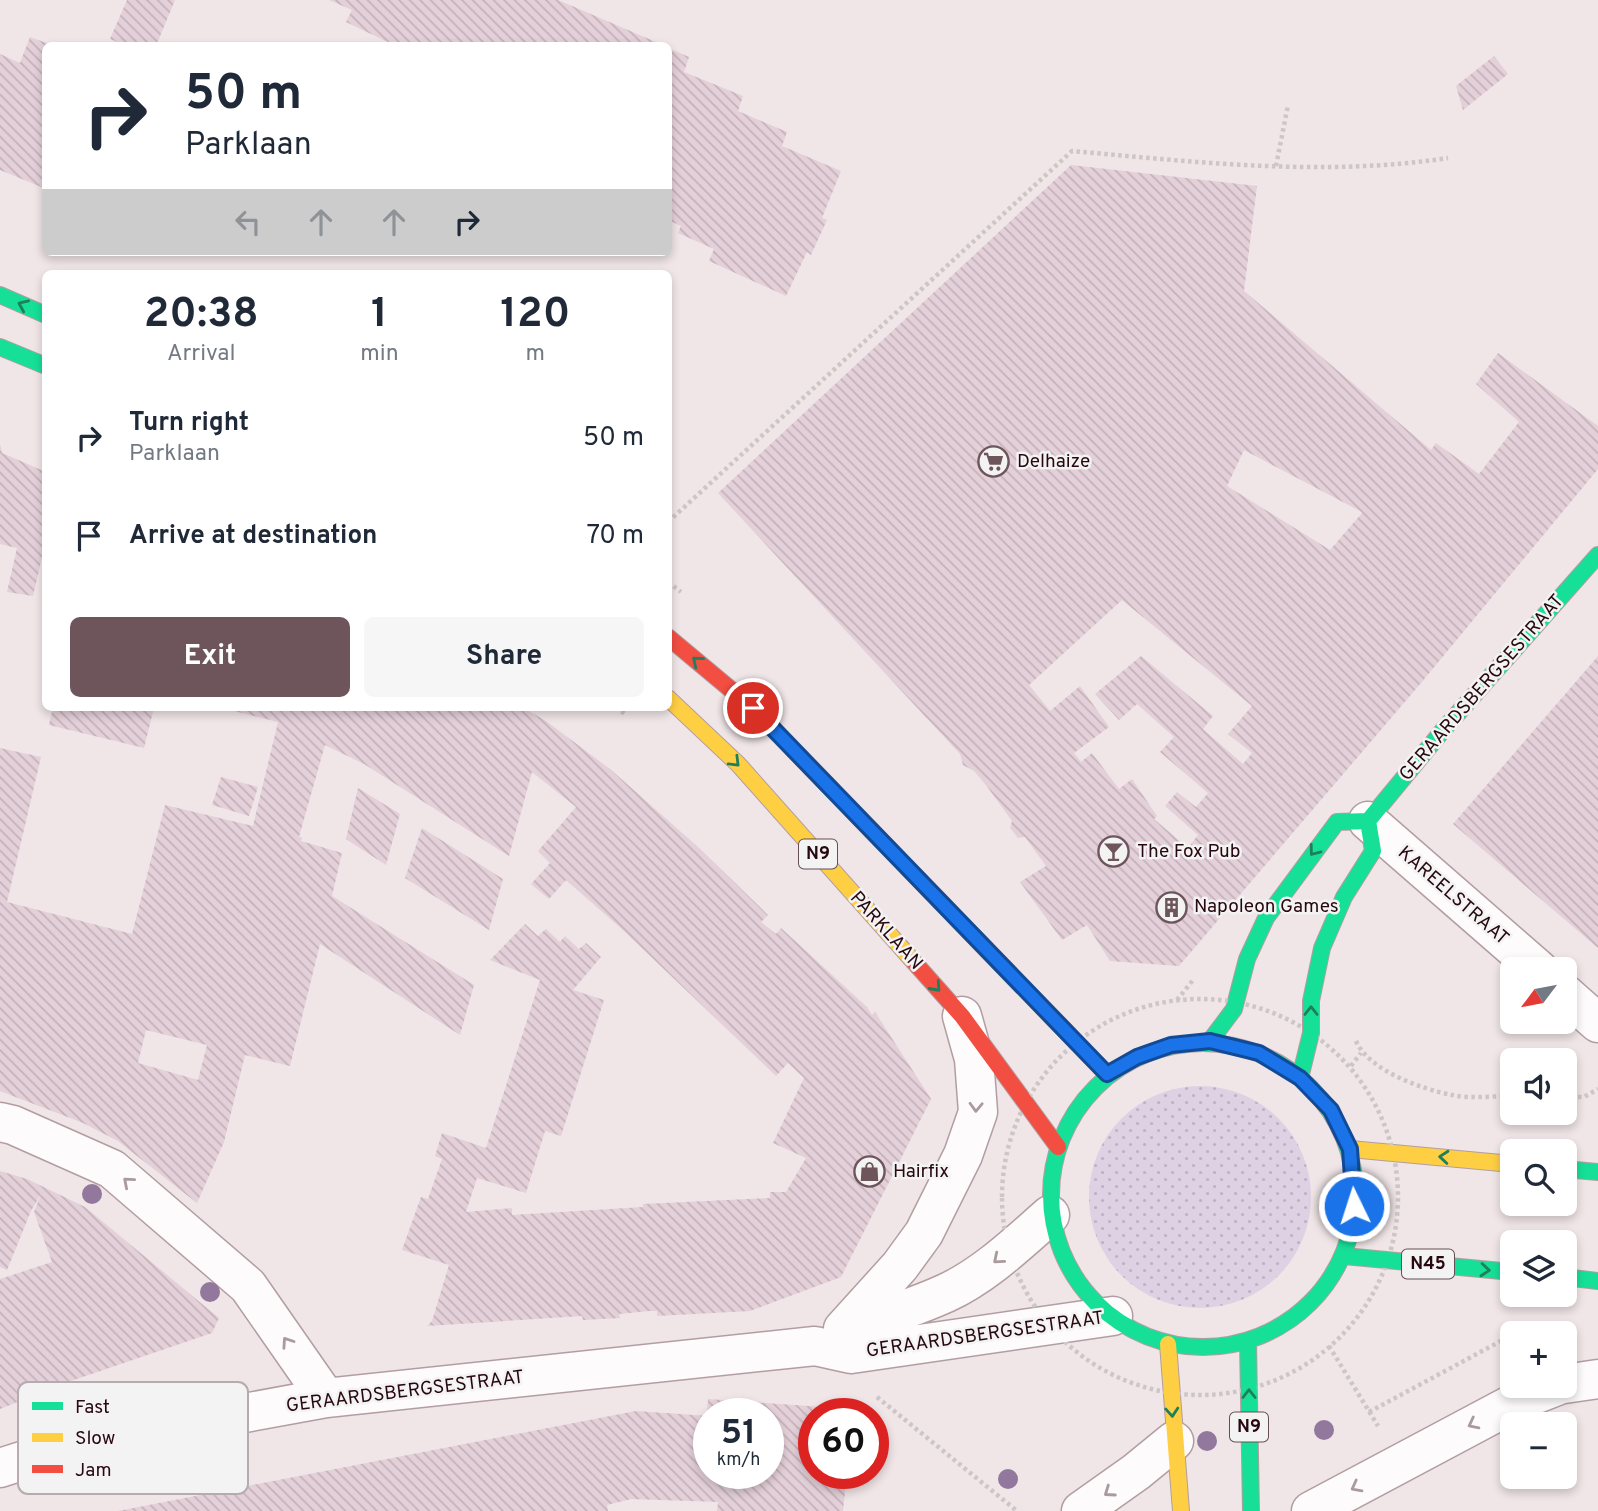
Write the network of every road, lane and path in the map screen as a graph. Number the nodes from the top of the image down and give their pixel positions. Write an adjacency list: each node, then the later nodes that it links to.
1 (1288, 105): 3 (path)
2 (1448, 158): 3 (path)
3 (1276, 166): 8 (path)
4 (0, 295): 5 (main road, one-way to 4)
5 (42, 313)
6 (0, 347): 7 (main road)
7 (42, 364)
8 (672, 518)
9 (1598, 555): 12 (main road, GERAARDSBERGSESTRAAT)
10 (672, 640): 20 (main road, one-way to 10)
11 (672, 702): 16 (main road, PARKLAAN / N9, one-way to 16)
12 (1368, 821): 13 (street, KAREELSTRAAT); 14 (main road, one-way to 14); 18 (main road, one-way to 12)
13 (1524, 957)
14 (1236, 1002): 18 (path); 19 (main road); 20 (path)
15 (1577, 1004): 17 (street)
16 (962, 1016): 27 (main road, PARKLAAN / N9); 44 (street, GERAARDSBERGSESTRAAT, one-way to 44)
17 (1598, 1023)
18 (1311, 1033): 21 (path); 23 (main road)
19 (1210, 1041): 22 (main road); 23 (main road)
20 (1076, 1043): 22 (main road); 27 (path)
21 (1349, 1069): 25 (path); 31 (path)
22 (1107, 1074): 29 (main road)
23 (1300, 1078): 30 (main road)
24 (1598, 1089): 26 (path)
25 (1500, 1096)
26 (1577, 1097)
27 (1025, 1103): 29 (main road, PARKLAAN / N9); 36 (path)
28 (0, 1122): 54 (street, one-way to 28)
29 (1058, 1147): 35 (main road)
30 (1350, 1149): 31 (main road); 37 (main road)
31 (1391, 1152): 32 (main road, one-way to 31); 38 (path)
32 (1500, 1163)
33 (1577, 1170): 34 (main road)
34 (1598, 1172)
35 (1050, 1215): 36 (street, GERAARDSBERGSESTRAAT); 42 (main road)
36 (1009, 1250): 43 (path); 44 (street, GERAARDSBERGSESTRAAT, one-way to 44)
37 (1344, 1256): 38 (main road, N45); 45 (main road)
38 (1387, 1261): 39 (main road, N45, one-way to 39); 48 (path)
39 (1500, 1271)
40 (1577, 1279): 41 (main road)
41 (1598, 1281)
42 (1113, 1316): 43 (street, GERAARDSBERGSESTRAAT); 47 (main road)
43 (1049, 1325): 44 (street, GERAARDSBERGSESTRAAT); 53 (path)
44 (829, 1338): 54 (street, GERAARDSBERGSESTRAAT)
45 (1248, 1342): 47 (main road); 51 (main road, N9)
46 (1500, 1342): 57 (path)
47 (1168, 1344): 53 (main road)
48 (1329, 1346): 51 (path); 57 (path)
49 (1598, 1379): 50 (street)
50 (1577, 1382)
51 (1249, 1389): 53 (path); 65 (main road, N9, one-way to 51)
52 (869, 1391): 62 (path)
53 (1171, 1392): 58 (main road, one-way to 58)
54 (326, 1398): 56 (street, GERAARDSBERGSESTRAAT)
55 (1526, 1398): 60 (street, one-way to 60)
56 (248, 1412)
57 (1369, 1412): 60 (path)
58 (1174, 1441): 63 (street, one-way to 63); 64 (main road)
59 (18, 1462): 61 (street, GERAARDSBERGSESTRAAT)
60 (1401, 1463): 66 (street, one-way to 66)
61 (0, 1468)
62 (1017, 1511)
63 (1081, 1511)
64 (1181, 1511)
65 (1251, 1511)
66 (1311, 1511)

